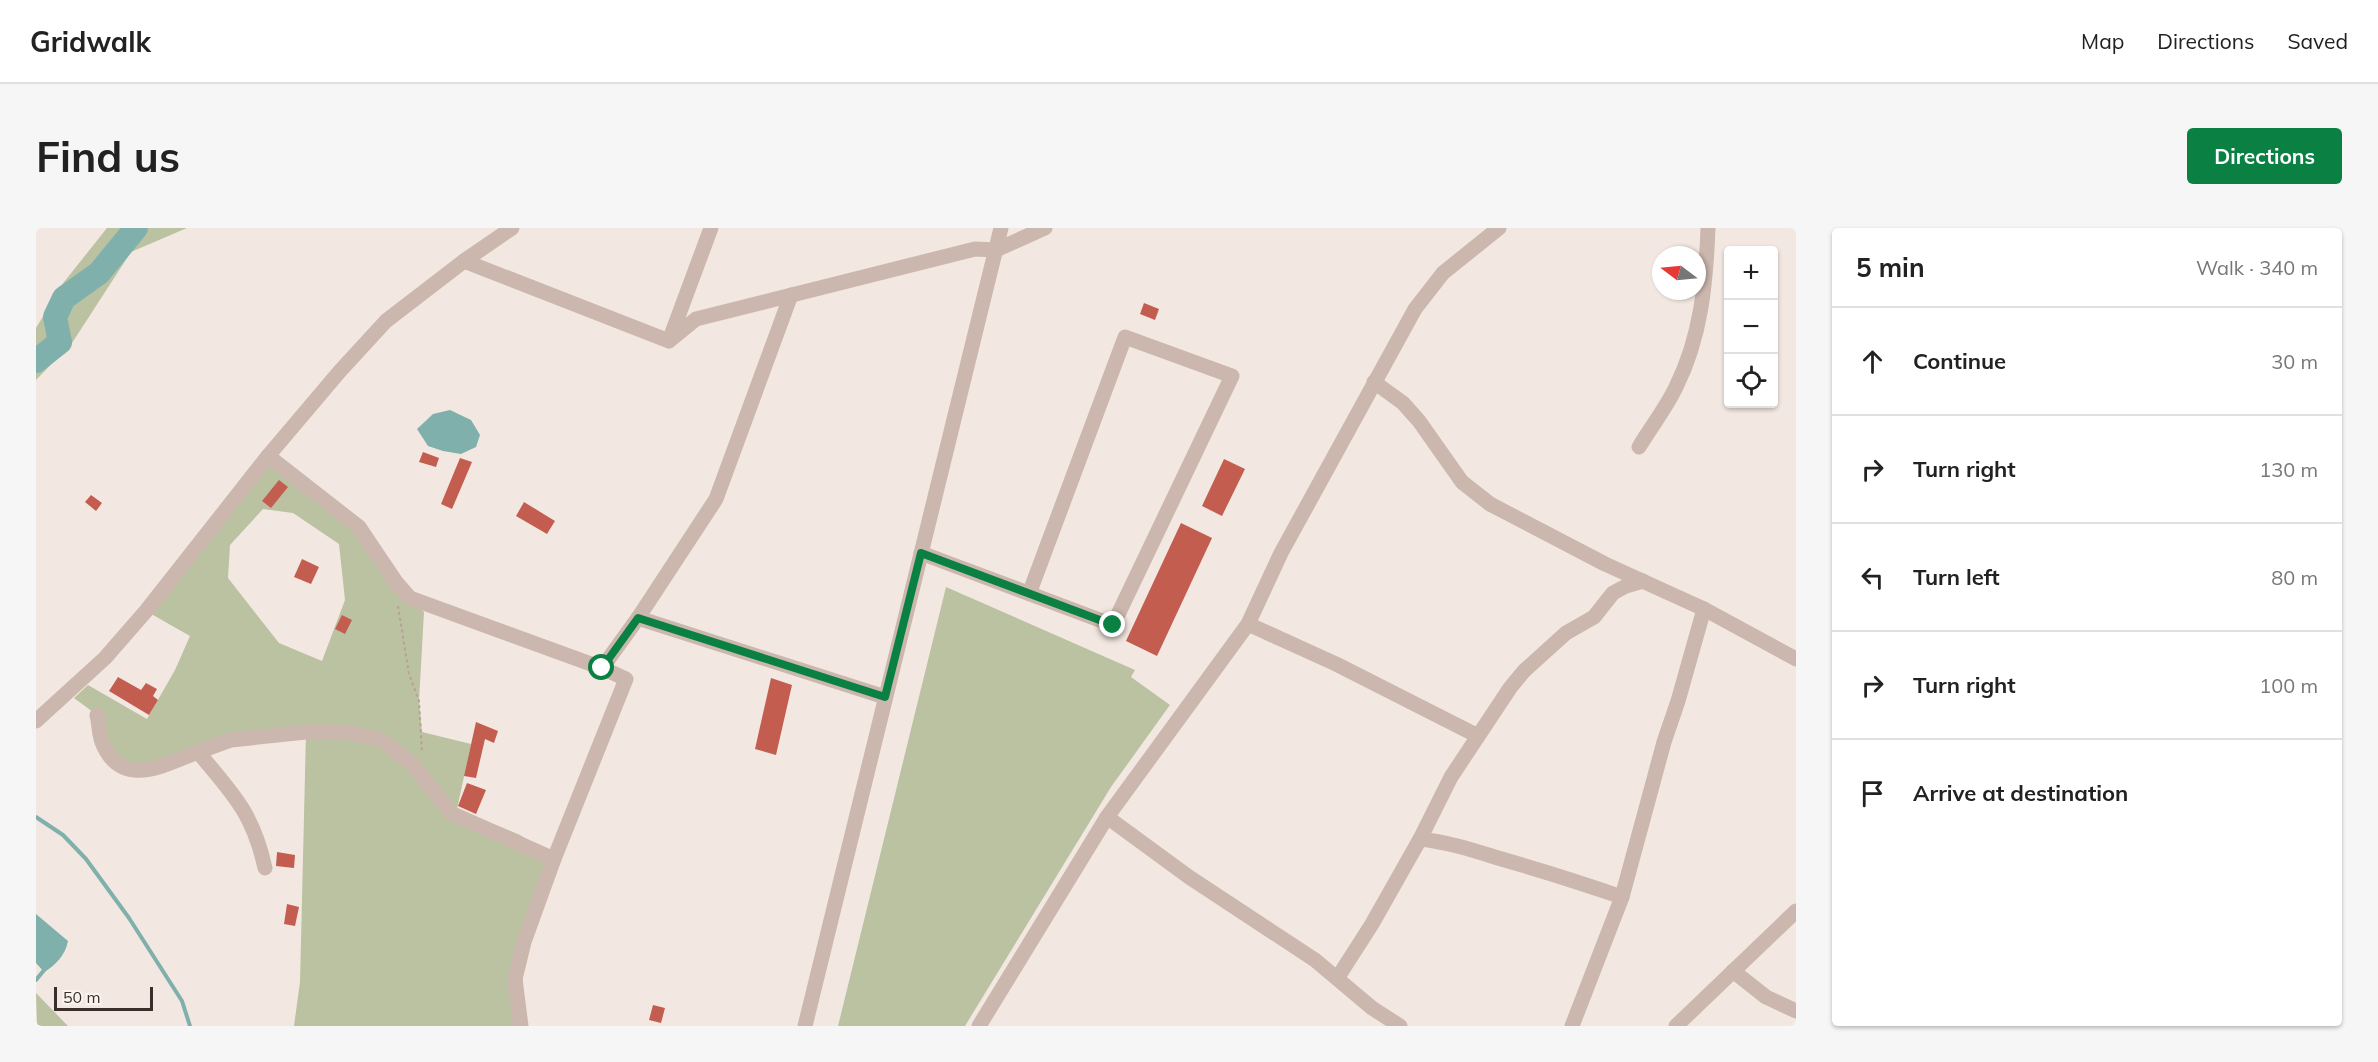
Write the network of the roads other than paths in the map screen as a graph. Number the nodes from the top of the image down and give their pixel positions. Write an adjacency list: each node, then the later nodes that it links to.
1 (512, 228): 8 (street)
2 (711, 228): 10 (street)
3 (1001, 228): 7 (street)
4 (1045, 228): 7 (street)
5 (1499, 228): 11 (street)
6 (1708, 228): 12 (street)
7 (996, 250): 9 (street); 14 (street)
8 (464, 261): 10 (street); 13 (street)
9 (791, 295): 10 (street); 20 (street)
10 (669, 341)
11 (1374, 382): 15 (street); 21 (street)
12 (1639, 447)
13 (268, 456): 23 (street); 26 (street)
14 (921, 553): 18 (street); 24 (street)
15 (1605, 564): 16 (street); 17 (street)
16 (1642, 581): 17 (street); 19 (street)
17 (1613, 593): 27 (street)
18 (1029, 594): 18 (street)
19 (1704, 609): 22 (street); 33 (street)
20 (638, 618): 23 (street); 24 (street)
21 (1248, 624): 27 (street); 29 (street)
22 (1796, 659)
23 (602, 668): 31 (street)
24 (885, 697): 39 (street)
25 (97, 715): 28 (street)
26 (36, 721)
27 (1478, 736): 30 (street)
28 (198, 752): 31 (street); 32 (street)
29 (1107, 817): 36 (street); 40 (street)
30 (1420, 839): 33 (street); 36 (street)
31 (554, 858): 38 (street)
32 (265, 868)
33 (1622, 897): 42 (street)
34 (1796, 911): 35 (street)
35 (1733, 971): 37 (street); 43 (street)
36 (1338, 977): 41 (street)
37 (1796, 1011)
38 (520, 1026)
39 (805, 1026)
40 (979, 1026)
41 (1400, 1026)
42 (1572, 1026)
43 (1676, 1026)

